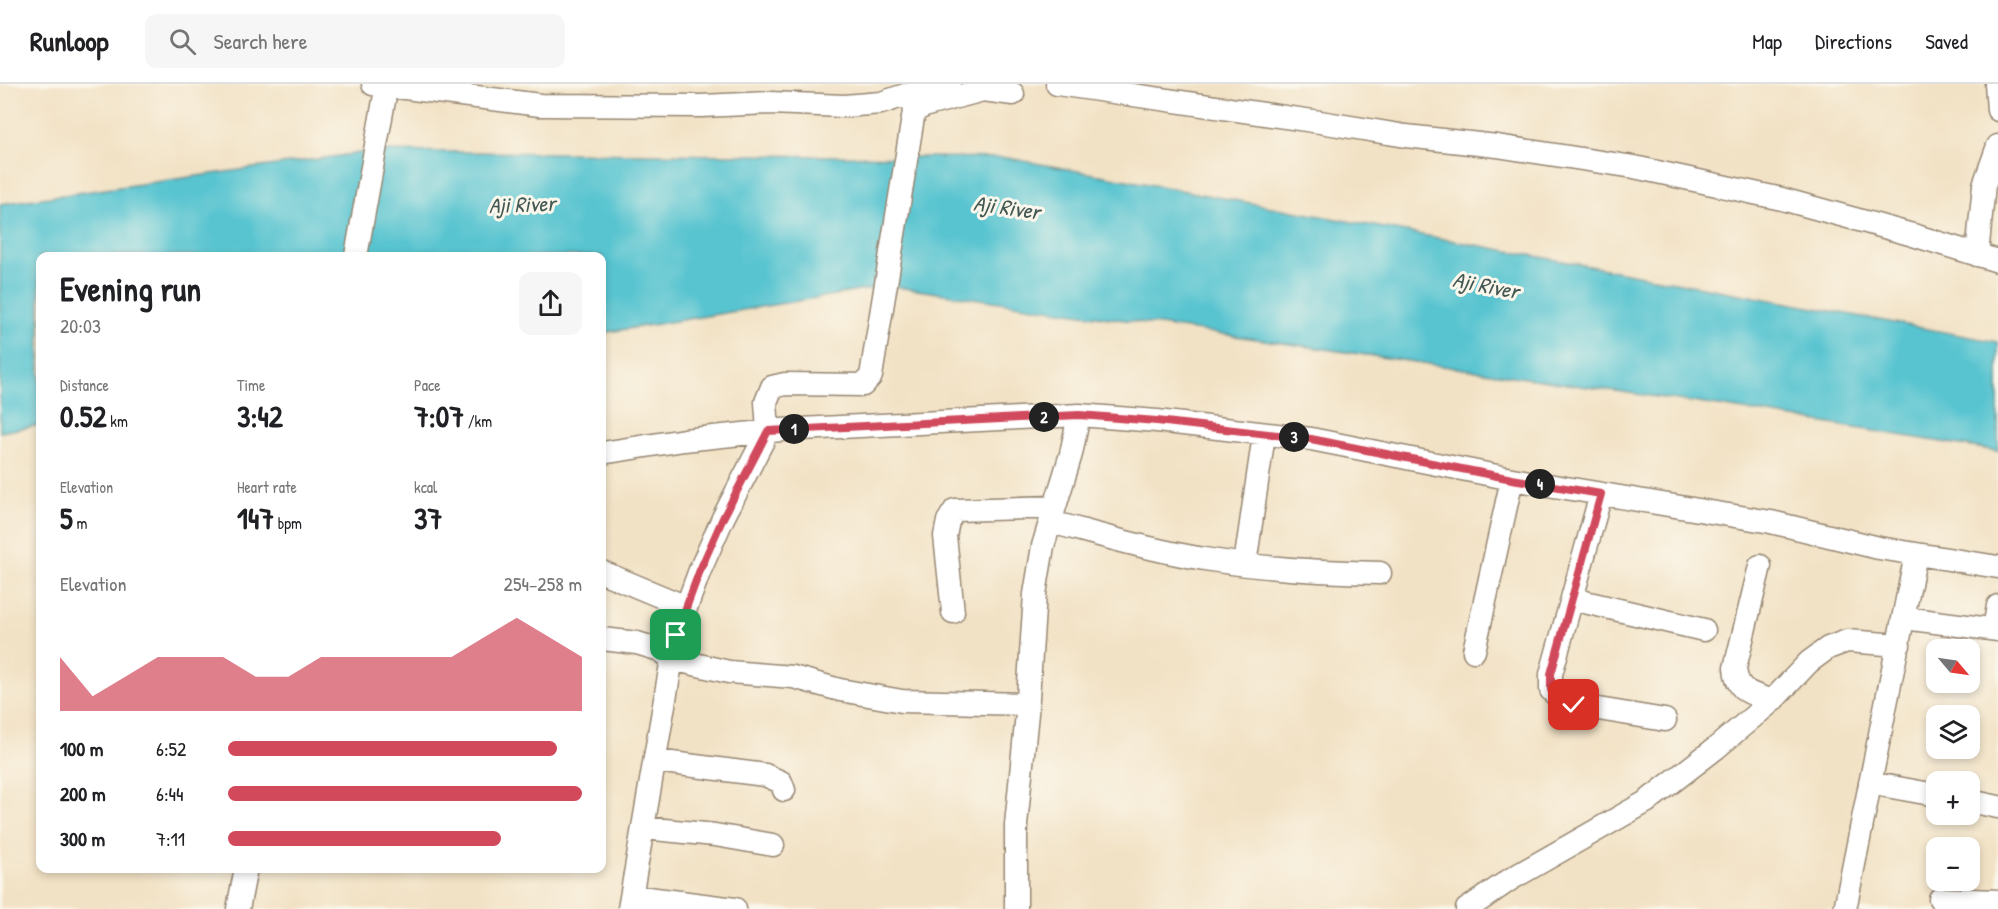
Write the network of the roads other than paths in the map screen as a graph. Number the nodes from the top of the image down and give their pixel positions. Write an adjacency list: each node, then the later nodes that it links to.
1 (955, 84): 4 (street)
2 (1057, 84): 9 (street)
3 (1996, 84): 6 (street)
4 (382, 85): 8 (street)
5 (1013, 94): 11 (street)
6 (1998, 110)
7 (1998, 146): 9 (street)
8 (357, 252)
9 (1987, 258)
10 (1079, 415): 11 (street); 12 (street); 16 (street)
11 (768, 431): 13 (street); 25 (street)
12 (1263, 435): 14 (street); 18 (street)
13 (606, 452)
14 (1512, 479): 15 (street); 32 (street)
15 (1601, 494): 17 (street); 23 (street)
16 (1053, 514): 18 (street); 26 (street); 35 (street)
17 (1916, 554): 20 (street); 27 (street)
18 (1245, 564): 21 (street)
19 (1760, 566): 34 (street)
20 (1998, 567)
21 (1380, 573)
22 (606, 574): 25 (street)
23 (1572, 599): 28 (street); 36 (street)
24 (1998, 606): 29 (street)
25 (686, 607): 33 (street)
26 (953, 612)
27 (1904, 618): 29 (street); 31 (street)
28 (1704, 630)
29 (1996, 630)
30 (606, 639): 33 (street)
31 (1899, 645): 34 (street); 38 (street)
32 (1474, 651)
33 (672, 658): 35 (street); 37 (street)
34 (1772, 701): 52 (street)
35 (1027, 704): 51 (street)
36 (1665, 720)
37 (656, 761): 39 (street); 43 (street)
38 (1870, 783): 40 (street); 53 (street)
39 (784, 790)
40 (1926, 793)
41 (1980, 803): 42 (street)
42 (1998, 807)
43 (644, 828): 44 (street); 47 (street)
44 (773, 845)
45 (245, 873): 49 (street)
46 (1940, 899): 48 (street)
47 (631, 902): 50 (street)
48 (1998, 902)
49 (238, 909)
50 (735, 909)
51 (1016, 909)
52 (1467, 909)
53 (1845, 909)

